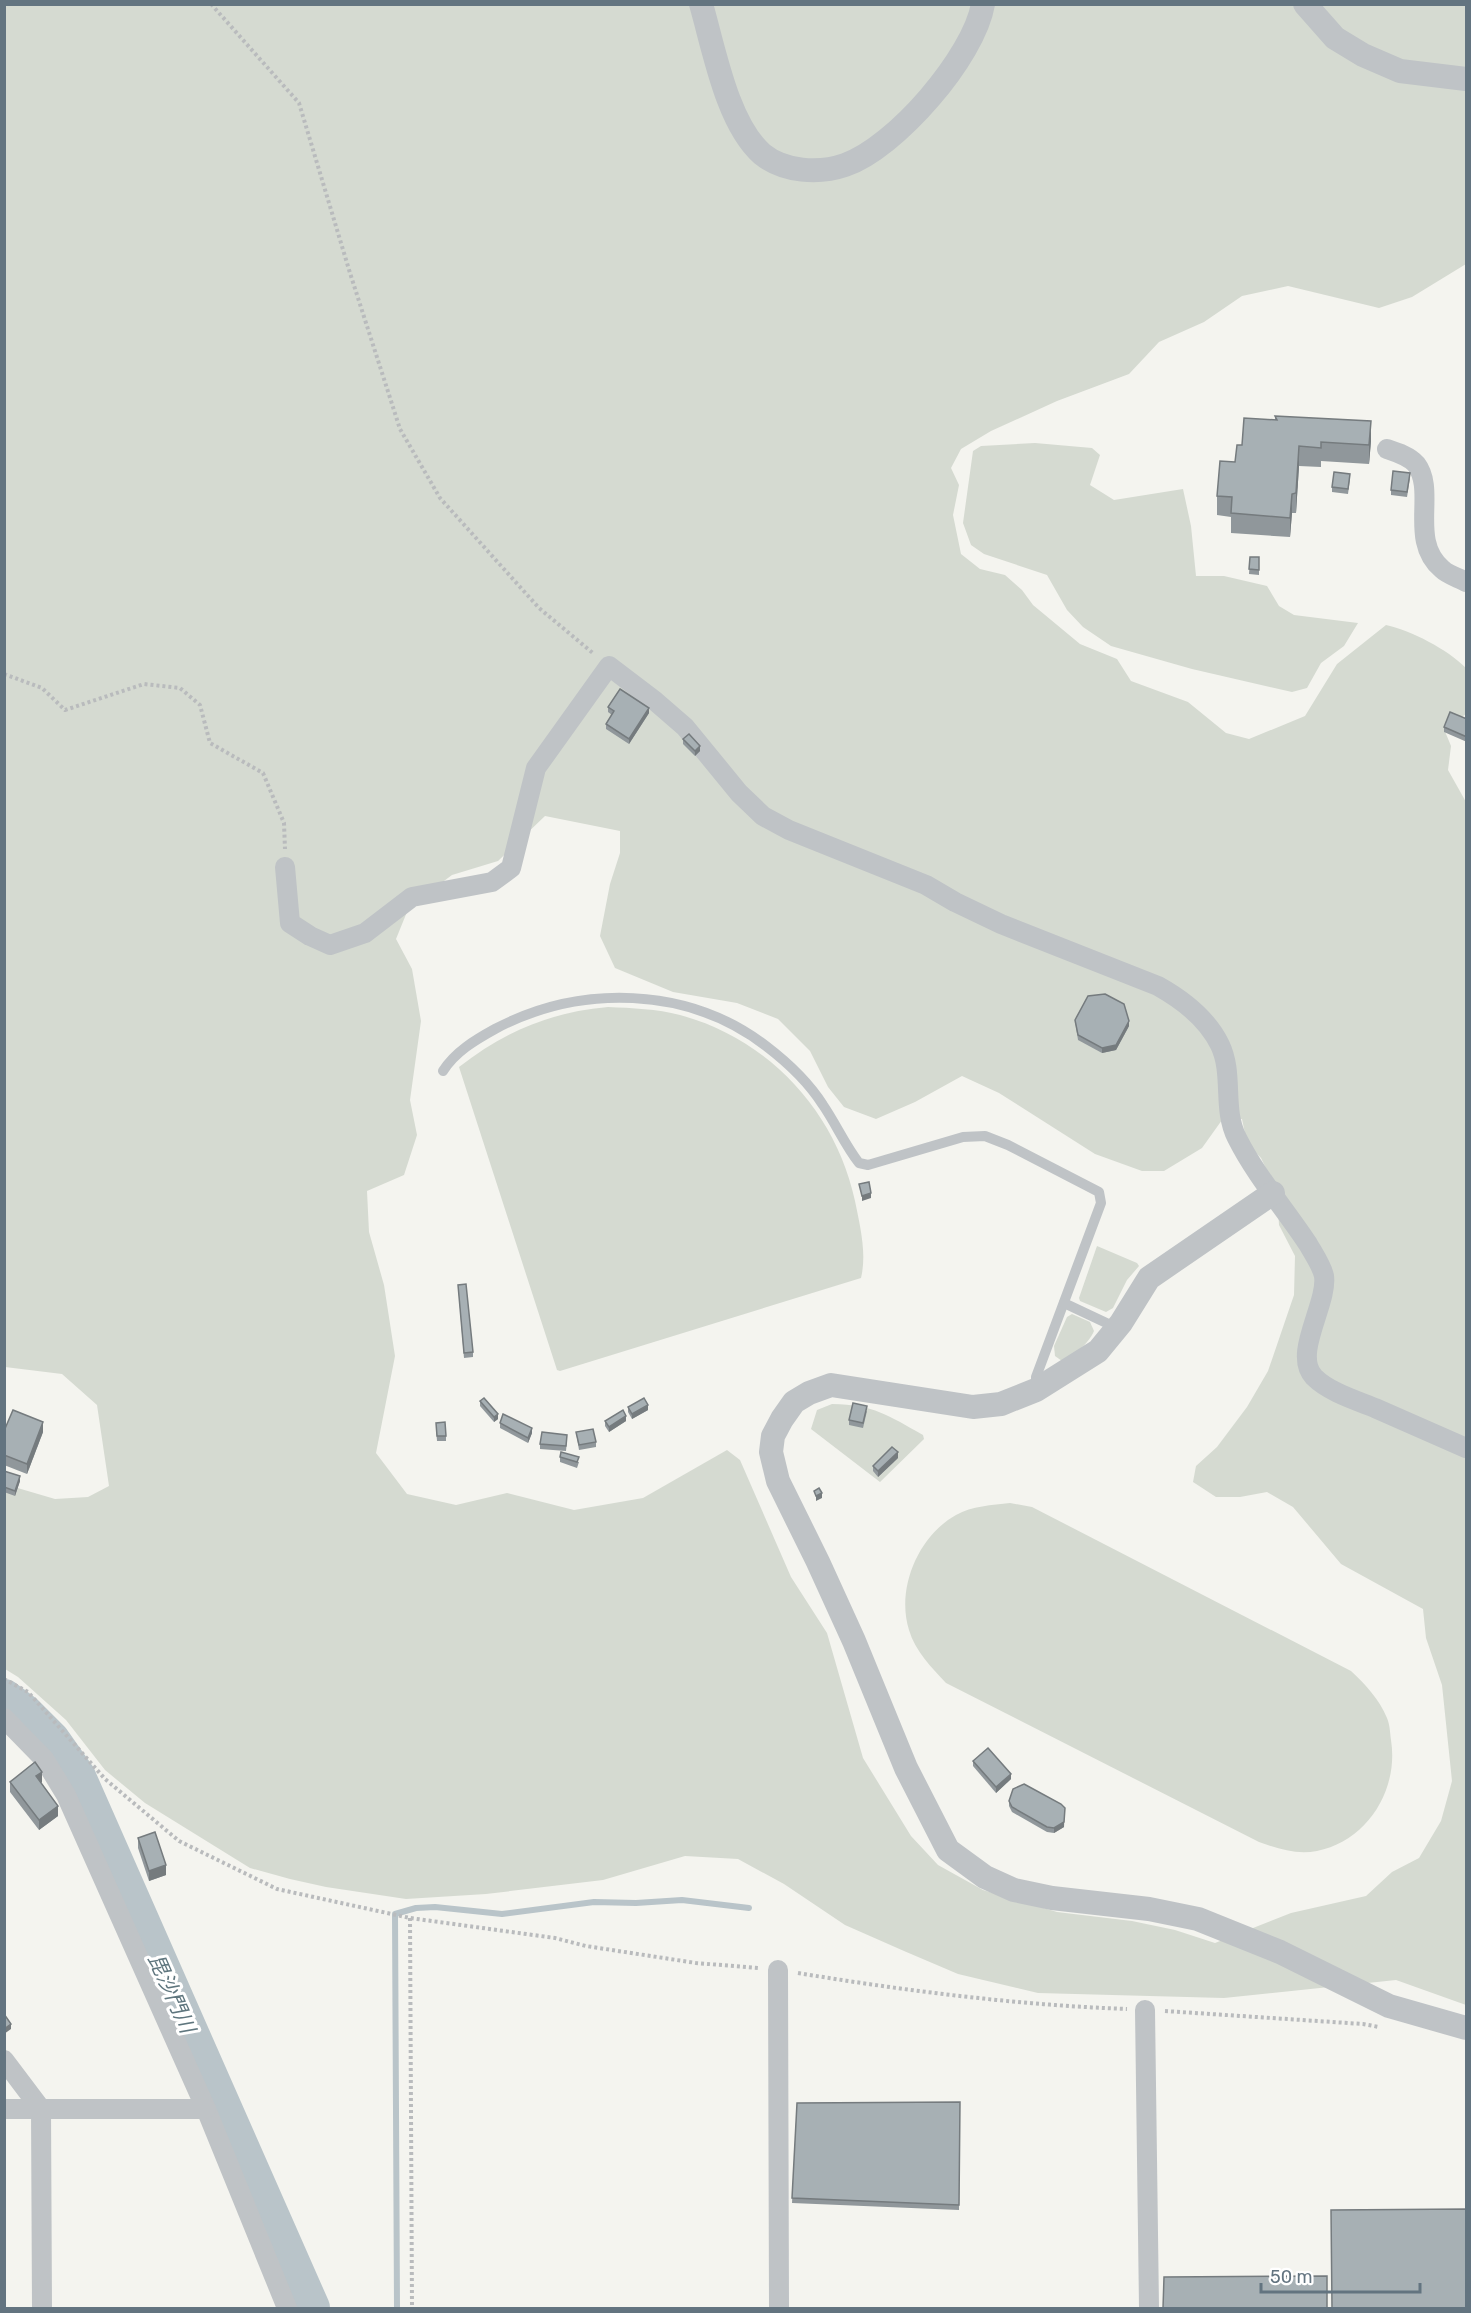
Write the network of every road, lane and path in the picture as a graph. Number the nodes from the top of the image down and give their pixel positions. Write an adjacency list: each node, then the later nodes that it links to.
1 (211, 4): 8 (path)
2 (700, 4): 3 (street)
3 (983, 4)
4 (1305, 4): 5 (street)
5 (1467, 79)
6 (1387, 449): 7 (street)
7 (1467, 582)
8 (609, 666): 10 (street); 12 (street)
9 (4, 674): 10 (path)
10 (285, 867)
11 (442, 1071): 13 (lane)
12 (1273, 1193): 14 (street); 16 (street)
13 (1064, 1303): 14 (lane); 15 (lane)
14 (1117, 1328): 15 (street)
15 (1036, 1390): 22 (street)
16 (1467, 1448)
17 (4, 1679): 19 (path)
18 (4, 1718): 27 (street)
19 (410, 1918): 20 (path); 30 (path)
20 (778, 1970): 21 (path); 31 (street)
21 (1145, 2010): 23 (path); 32 (street)
22 (1467, 2028)
23 (1386, 2029)
24 (4, 2060): 26 (street)
25 (4, 2109): 26 (street)
26 (41, 2109): 27 (street); 28 (street)
27 (206, 2109): 29 (street)
28 (42, 2308)
29 (287, 2308)
30 (412, 2308)
31 (779, 2308)
32 (1149, 2308)

